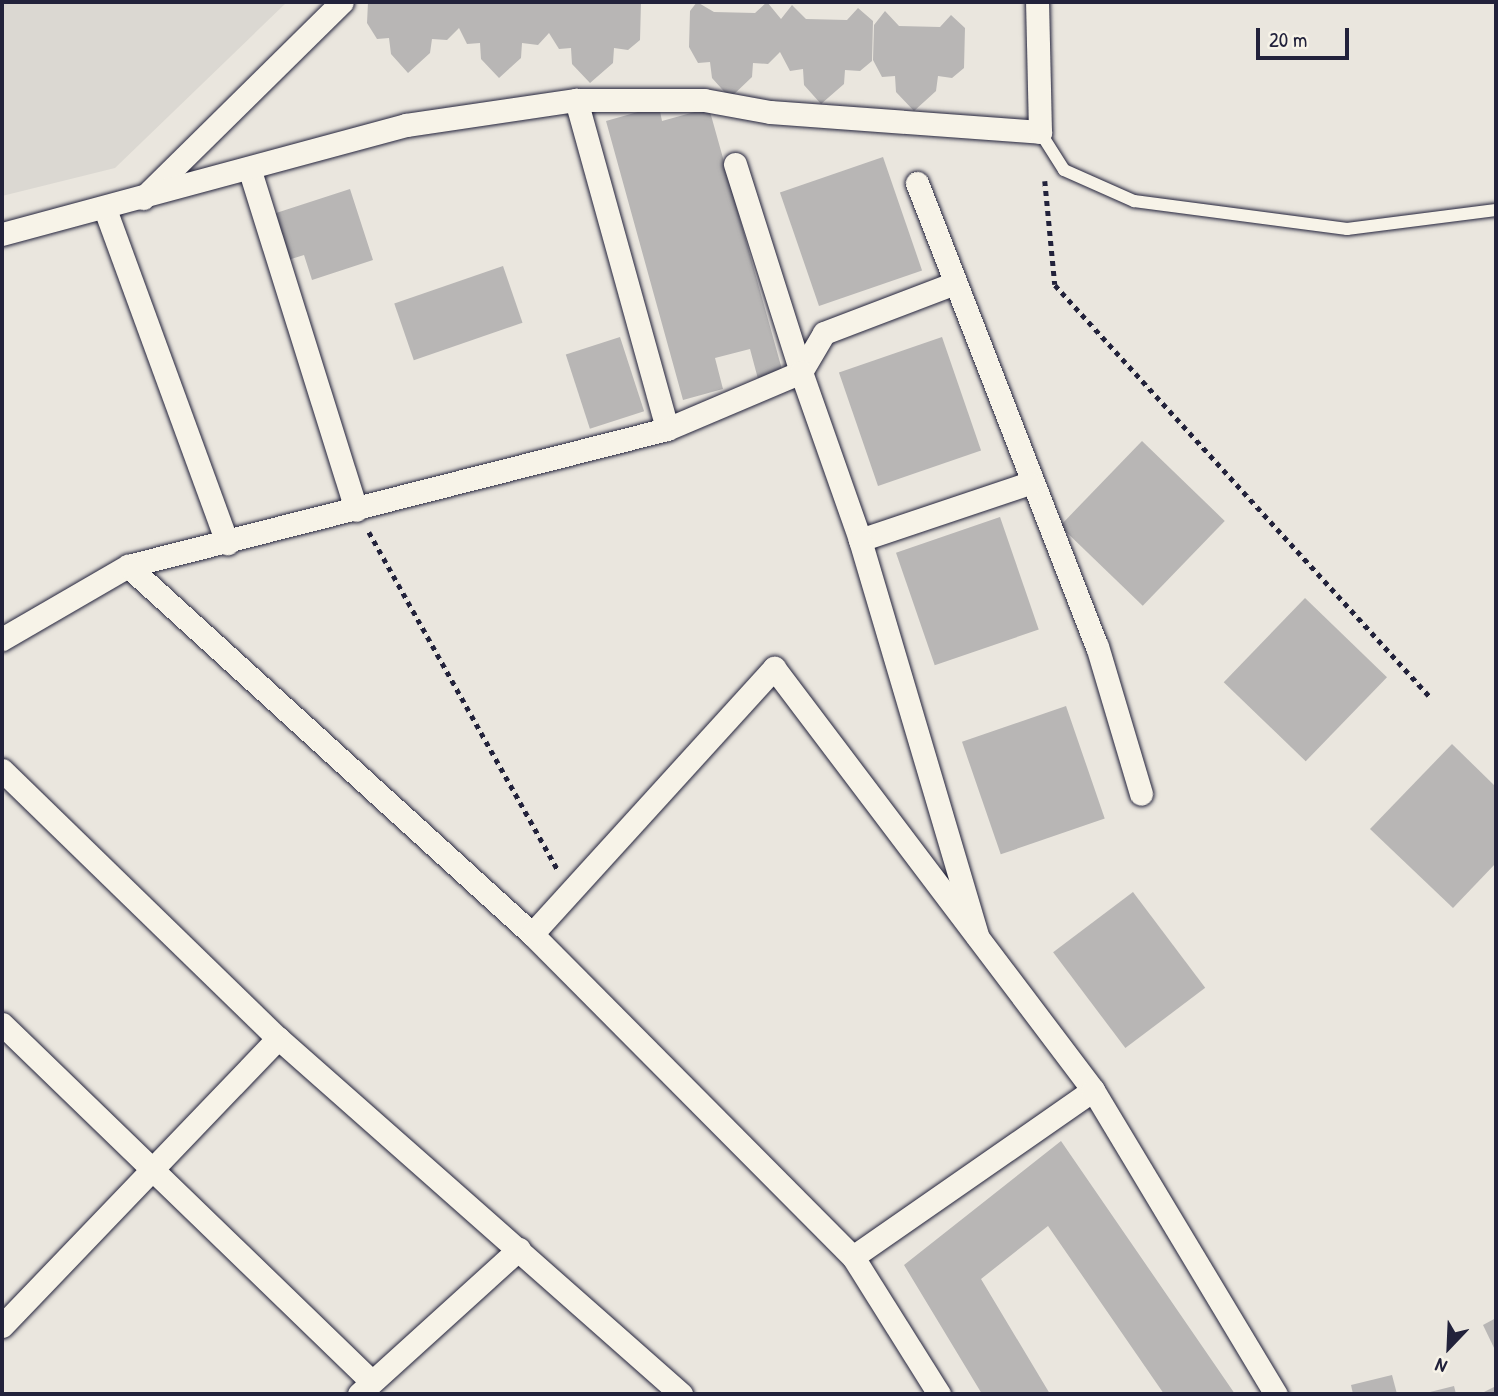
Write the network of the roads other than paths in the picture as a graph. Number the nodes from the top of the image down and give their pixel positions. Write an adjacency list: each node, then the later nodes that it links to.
1 (342, 2): 8 (street)
2 (1037, 2): 4 (street)
3 (576, 100): 4 (street); 6 (street); 14 (street)
4 (1040, 132): 10 (lane)
5 (735, 164): 13 (street)
6 (250, 171): 8 (street); 16 (street)
7 (917, 183): 12 (street)
8 (141, 200): 9 (street)
9 (104, 209): 11 (street); 18 (street)
10 (1496, 209)
11 (2, 234)
12 (952, 284): 13 (street); 15 (street)
13 (801, 372): 14 (street); 17 (street)
14 (667, 429): 16 (street)
15 (1029, 483): 17 (street); 22 (street)
16 (356, 510): 18 (street)
17 (860, 540): 24 (street)
18 (227, 543): 19 (street)
19 (128, 566): 20 (street); 23 (street)
20 (2, 639)
21 (2, 770): 26 (street)
22 (1141, 794)
23 (532, 934): 24 (street); 30 (street)
24 (976, 936): 27 (street)
25 (2, 1024): 28 (street)
26 (278, 1038): 28 (street); 29 (street)
27 (1093, 1090): 30 (street); 35 (street)
28 (151, 1168): 31 (street); 32 (street)
29 (519, 1249): 32 (street); 33 (street)
30 (853, 1256): 34 (street)
31 (2, 1326)
32 (365, 1387)
33 (681, 1394)
34 (939, 1394)
35 (1276, 1394)

